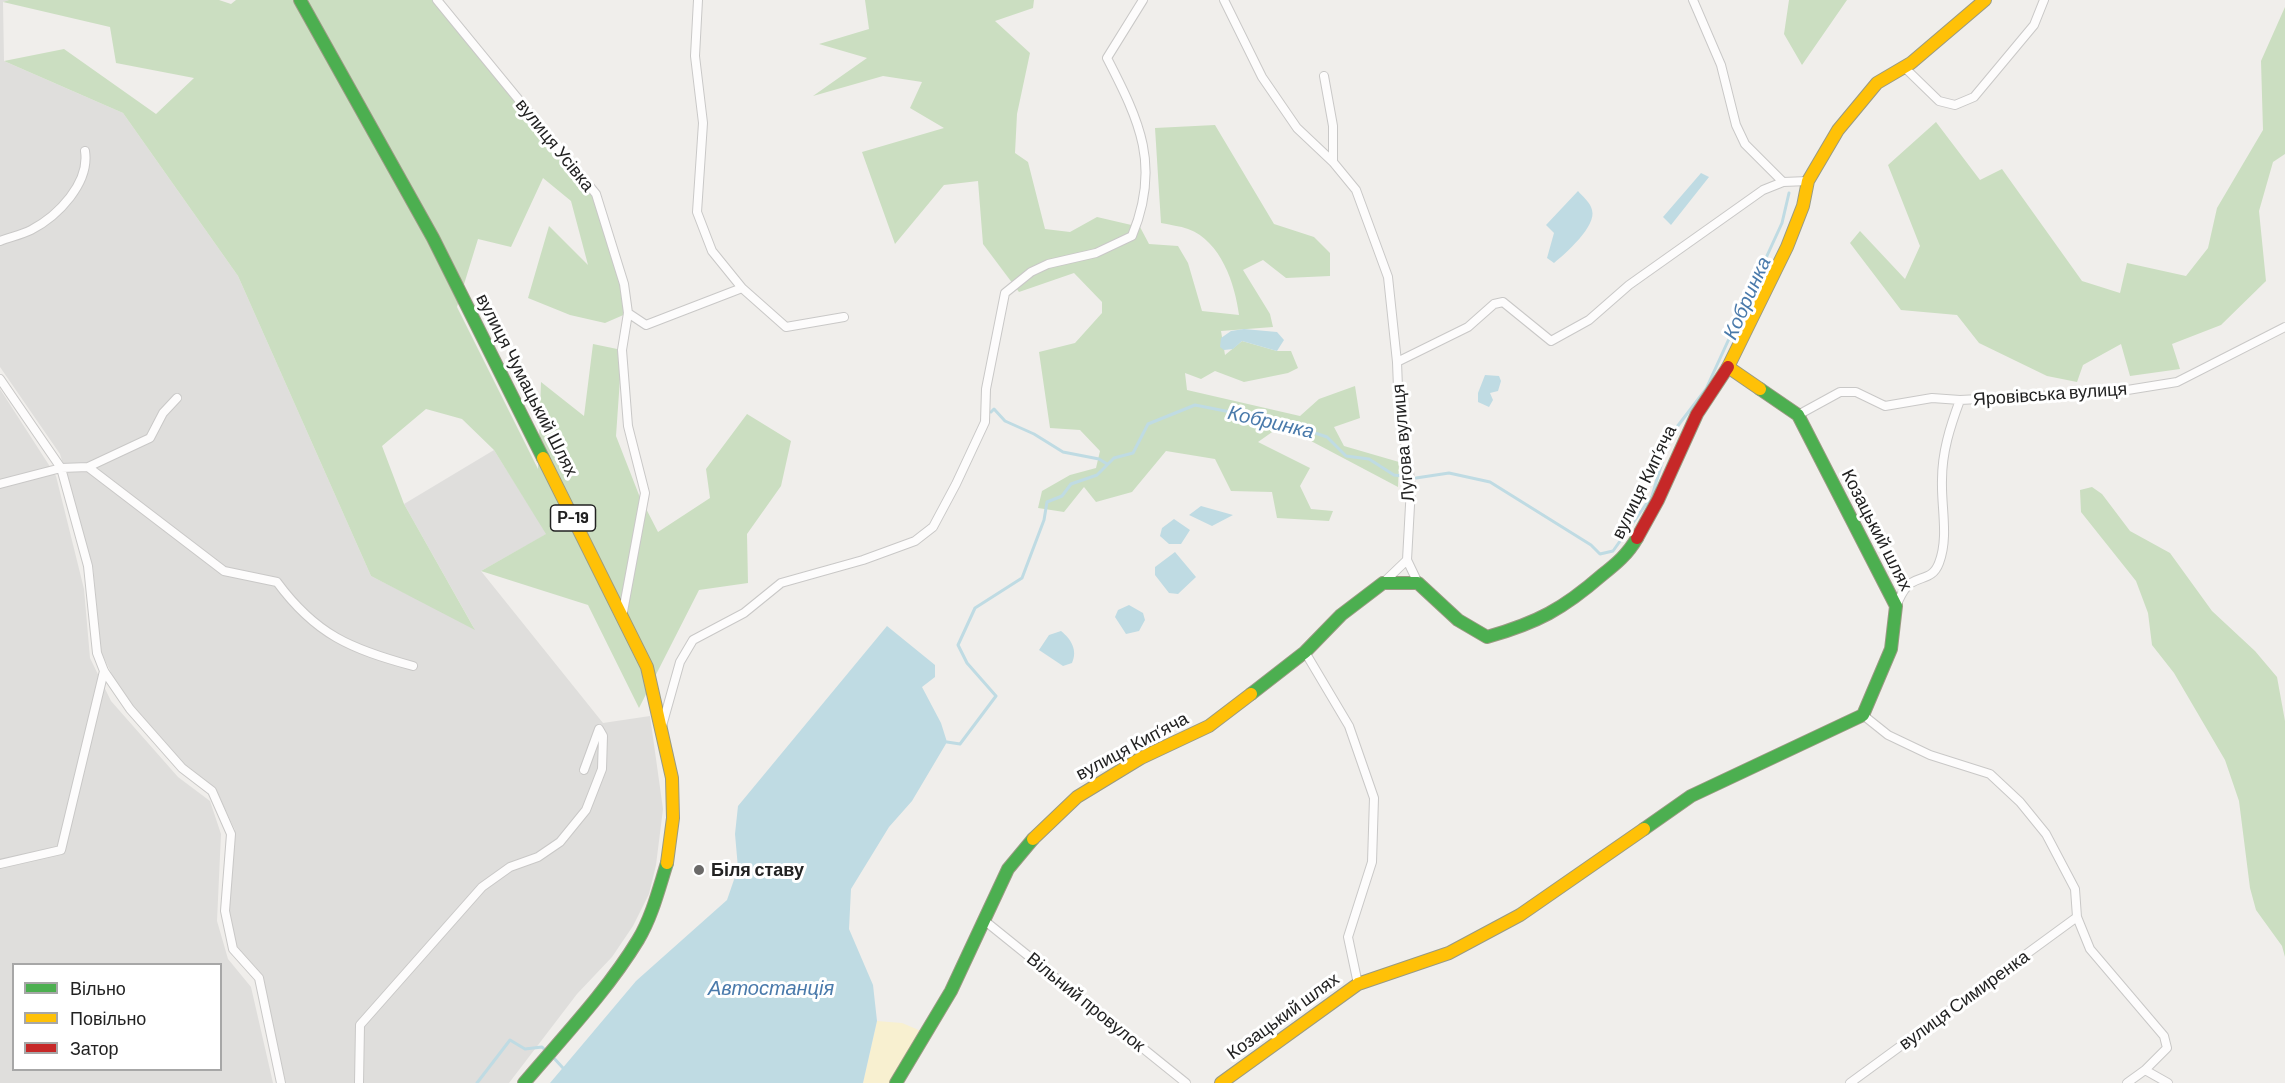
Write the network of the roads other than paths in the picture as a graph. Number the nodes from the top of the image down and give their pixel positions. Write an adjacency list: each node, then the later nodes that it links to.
1 (300, 0): 33 (street, вулиця Чумацький Шлях / Р-19)
2 (437, 0): 17 (street, вулиця Усівка)
3 (698, 0): 16 (street)
4 (1143, 0): 38 (street)
5 (1224, 0): 12 (street, Лугова вулиця)
6 (1693, 0): 14 (street)
7 (1985, 0): 9 (street)
8 (2044, 0): 9 (street)
9 (1904, 67): 13 (street)
10 (1324, 76): 12 (street)
11 (85, 151): 15 (street)
12 (1333, 162): 20 (street, Лугова вулиця)
13 (1808, 181): 14 (street); 21 (street)
14 (1783, 182): 20 (street, Лугова вулиця)
15 (0, 241)
16 (742, 288): 17 (street); 18 (street)
17 (628, 313): 33 (street, вулиця Усівка)
18 (844, 317)
19 (2285, 327): 24 (street, Яровівська вулиця)
20 (1397, 362): 29 (street, Лугова вулиця)
21 (1728, 367): 25 (street, Козацький шлях); 31 (street, вулиця Кипʼяча)
22 (0, 379): 27 (street)
23 (177, 398): 26 (street)
24 (1960, 400): 25 (street); 32 (street, Яровівська вулиця)
25 (1798, 415): 32 (street, Козацький шлях)
26 (88, 467): 27 (street); 35 (street)
27 (61, 468): 28 (street); 36 (street)
28 (0, 484)
29 (1407, 560): 30 (street); 31 (street)
30 (1383, 583): 31 (street); 34 (street, вулиця Кипʼяча)
31 (1418, 583)
32 (1896, 606): 37 (street, Козацький шлях)
33 (622, 618): 38 (street, вулиця Чумацький Шлях / Р-19)
34 (1305, 652): 42 (street, вулиця Кипʼяча); 43 (street)
35 (413, 666)
36 (104, 671): 40 (street); 45 (street)
37 (1863, 716): 41 (street); 43 (street, Козацький шлях)
38 (661, 729): 47 (street, вулиця Чумацький Шлях / Р-19)
39 (584, 770): 46 (street)
40 (0, 864)
41 (2077, 917): 44 (street); 51 (street, вулиця Симиренка)
42 (986, 921): 48 (street, вулиця Кипʼяча); 49 (street, Вільний провулок)
43 (1358, 984): 50 (street, Козацький шлях)
44 (2145, 1070): 52 (street); 53 (street)
45 (281, 1083)
46 (359, 1083)
47 (524, 1083)
48 (896, 1083)
49 (1186, 1083)
50 (1221, 1083)
51 (1851, 1083)
52 (2127, 1083)
53 (2168, 1083)

